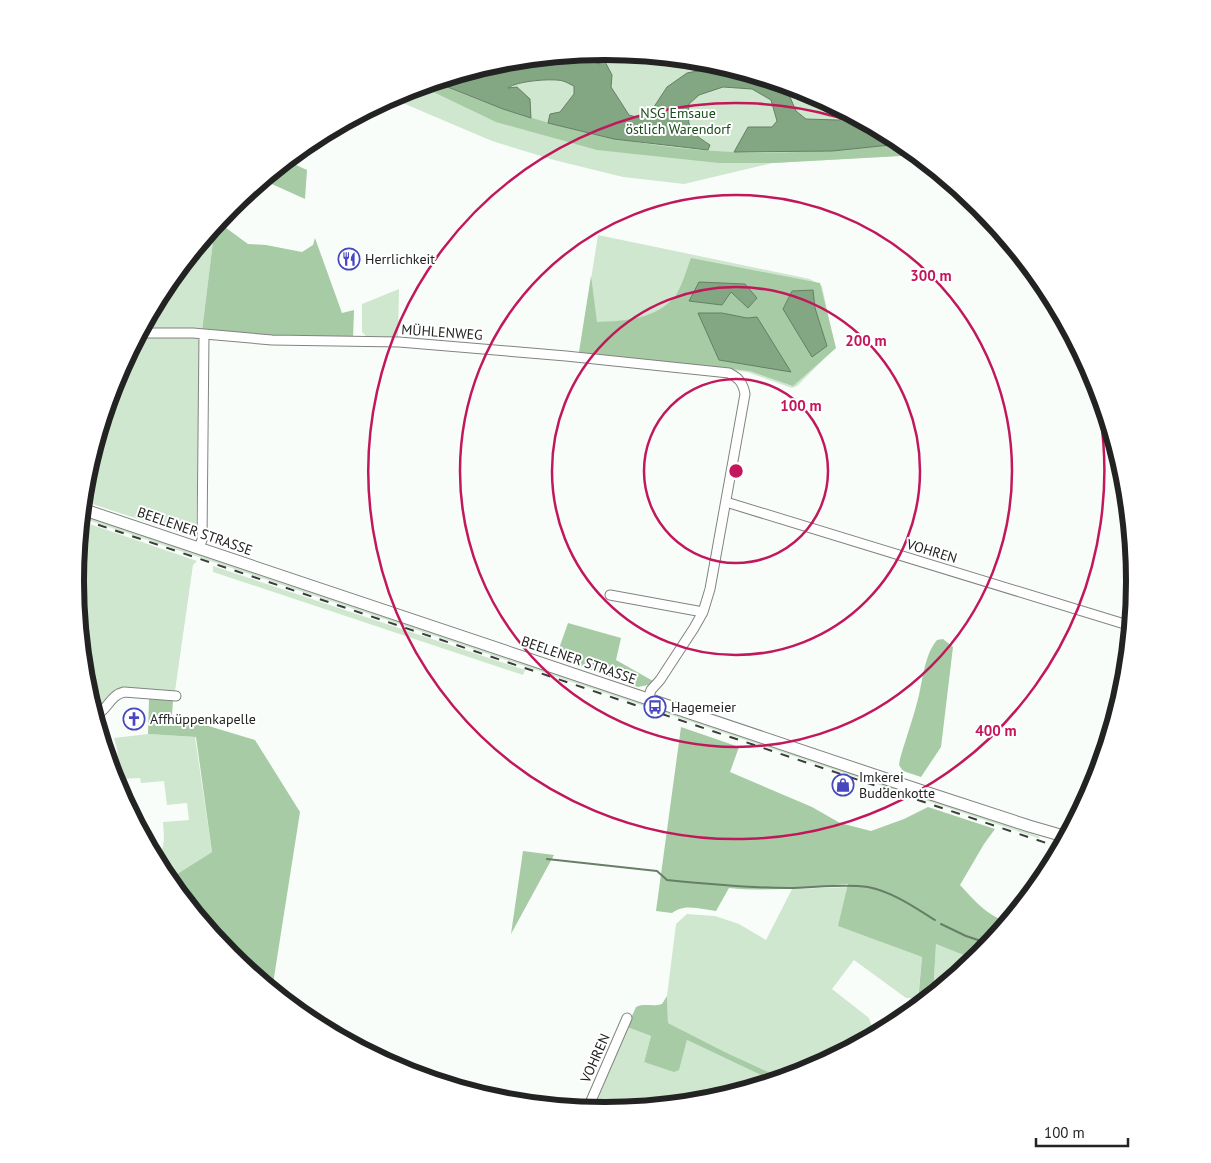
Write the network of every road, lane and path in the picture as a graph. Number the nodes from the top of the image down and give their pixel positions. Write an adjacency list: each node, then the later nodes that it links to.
1 (148, 333): 2 (street, MÜHLENWEG)
2 (204, 334): 3 (street, MÜHLENWEG); 5 (street)
3 (726, 502): 7 (street); 8 (street, VOHREN)
4 (88, 511): 5 (main road, BEELENER STRASSE)
5 (199, 548): 10 (main road, BEELENER STRASSE)
6 (610, 596): 7 (street)
7 (703, 612): 10 (street)
8 (1125, 624)
9 (176, 696): 11 (street)
10 (648, 699): 12 (main road, BEELENER STRASSE)
11 (101, 712)
12 (1061, 835)
13 (628, 1018): 14 (street, VOHREN)
14 (590, 1103)

